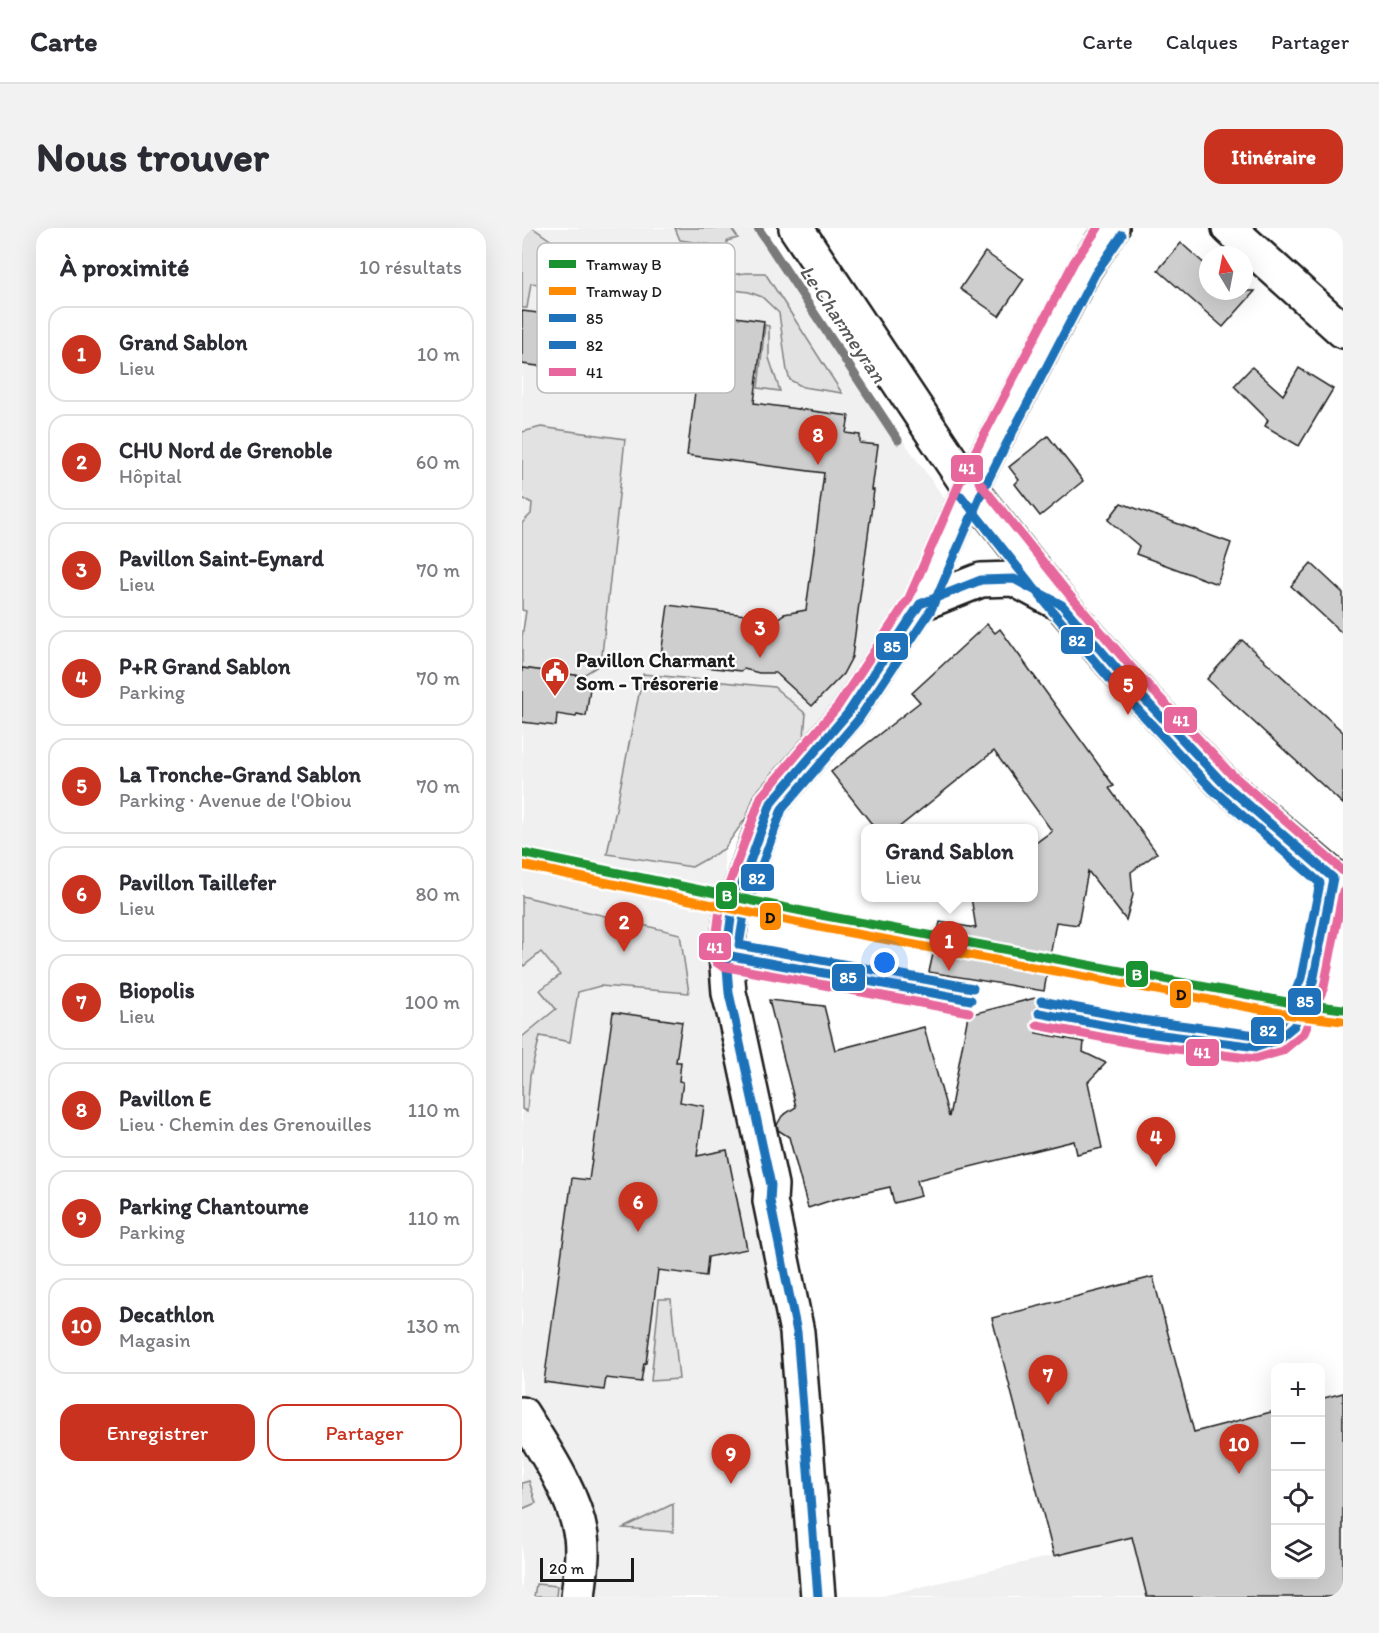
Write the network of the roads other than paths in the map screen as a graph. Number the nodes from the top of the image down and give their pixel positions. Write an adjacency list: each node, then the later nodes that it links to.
1 (796, 228): 5 (street)
2 (1112, 228): 5 (street)
3 (1229, 228): 4 (street)
4 (1343, 331)
5 (970, 489): 6 (street); 7 (street)
6 (920, 604): 7 (street); 11 (street)
7 (1062, 605): 8 (street)
8 (1343, 885)
9 (522, 1414): 10 (street)
10 (578, 1597)
11 (818, 1597)

